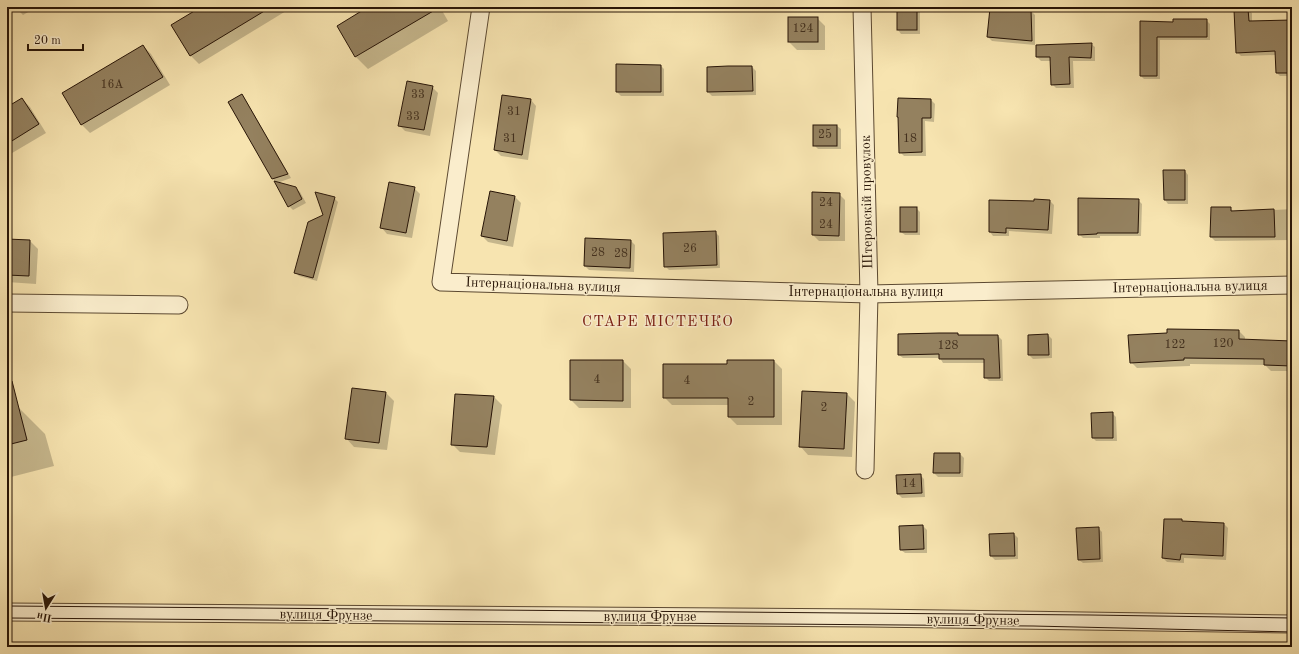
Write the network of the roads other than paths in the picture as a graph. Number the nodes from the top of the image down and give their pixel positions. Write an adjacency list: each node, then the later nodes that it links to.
1 (481, 7): 4 (street, Інтернаціональна вулиця)
2 (862, 7): 4 (street, Штеровскій провулок)
3 (1292, 285): 4 (street, Інтернаціональна вулиця)
4 (869, 294): 7 (street, Штеровскій провулок)
5 (7, 303): 6 (street)
6 (180, 305)
7 (864, 470)
8 (7, 612): 9 (street, вулиця Фрунзе)
9 (1292, 624)

